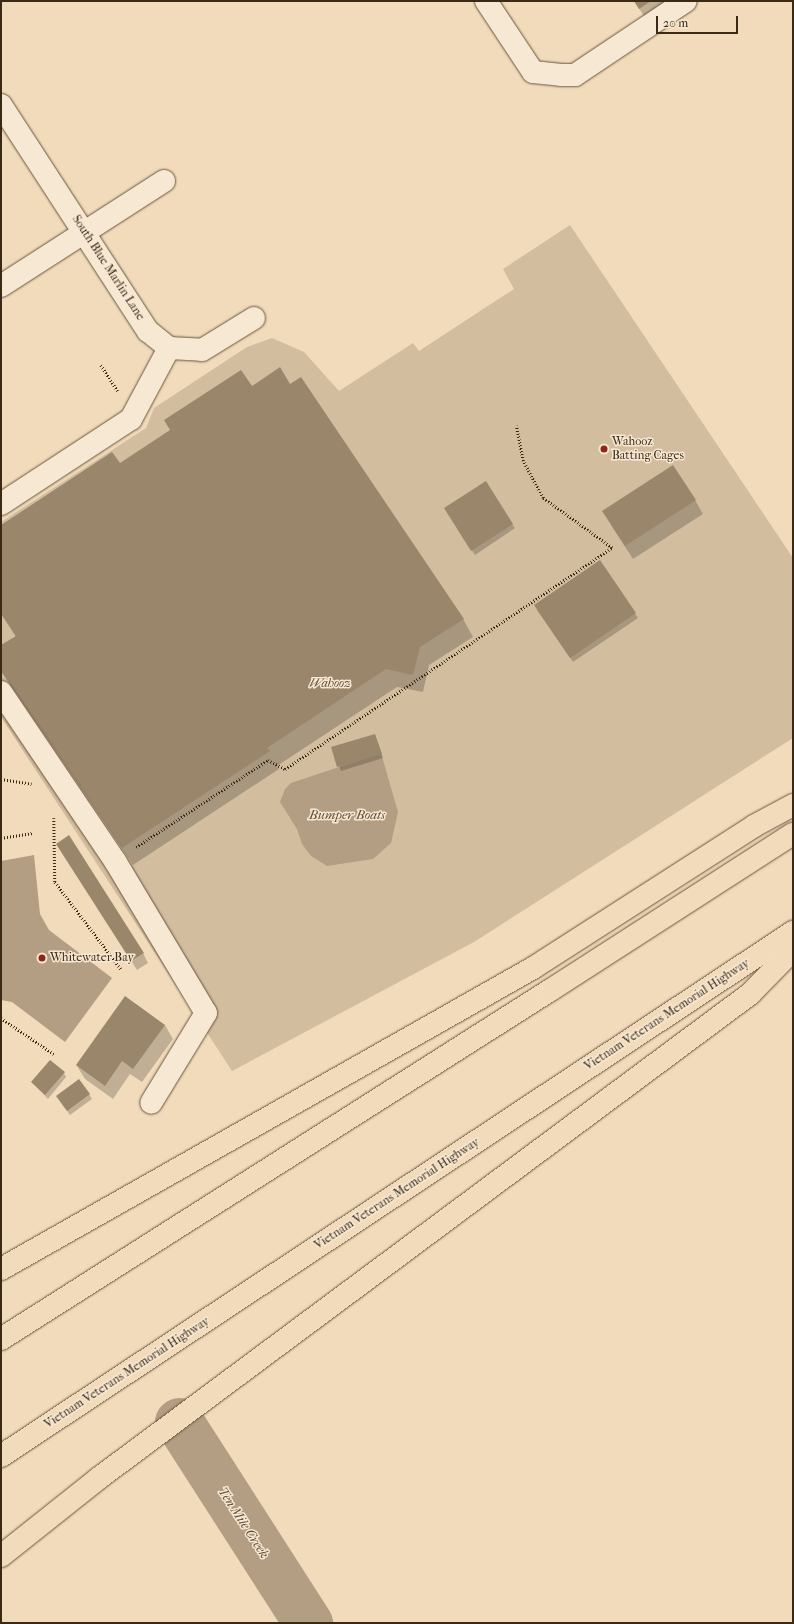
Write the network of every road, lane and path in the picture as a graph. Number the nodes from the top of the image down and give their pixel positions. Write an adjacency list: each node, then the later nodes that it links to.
1 (486, 1): 2 (street)
2 (686, 1)
3 (1, 105): 5 (street, South Blue Marlin Lane)
4 (164, 181): 5 (street)
5 (84, 232): 6 (street); 8 (street, South Blue Marlin Lane)
6 (1, 286)
7 (254, 318): 8 (street)
8 (169, 348): 12 (street)
9 (101, 365): 10 (path)
10 (120, 394)
11 (516, 426): 22 (path)
12 (1, 504)
13 (1, 692): 28 (street)
14 (1, 779): 15 (path)
15 (39, 785)
16 (793, 805): 29 (highway)
17 (52, 814): 25 (path)
18 (34, 833): 21 (path)
19 (1, 834): 21 (path)
20 (793, 834): 30 (highway)
21 (1, 838)
22 (131, 850)
23 (793, 932): 31 (highway, Vietnam Veterans Memorial Highway)
24 (793, 950): 32 (highway)
25 (121, 969)
26 (1, 1018): 27 (path)
27 (54, 1054)
28 (151, 1103)
29 (1, 1269)
30 (1, 1339)
31 (1, 1456)
32 (1, 1556)

